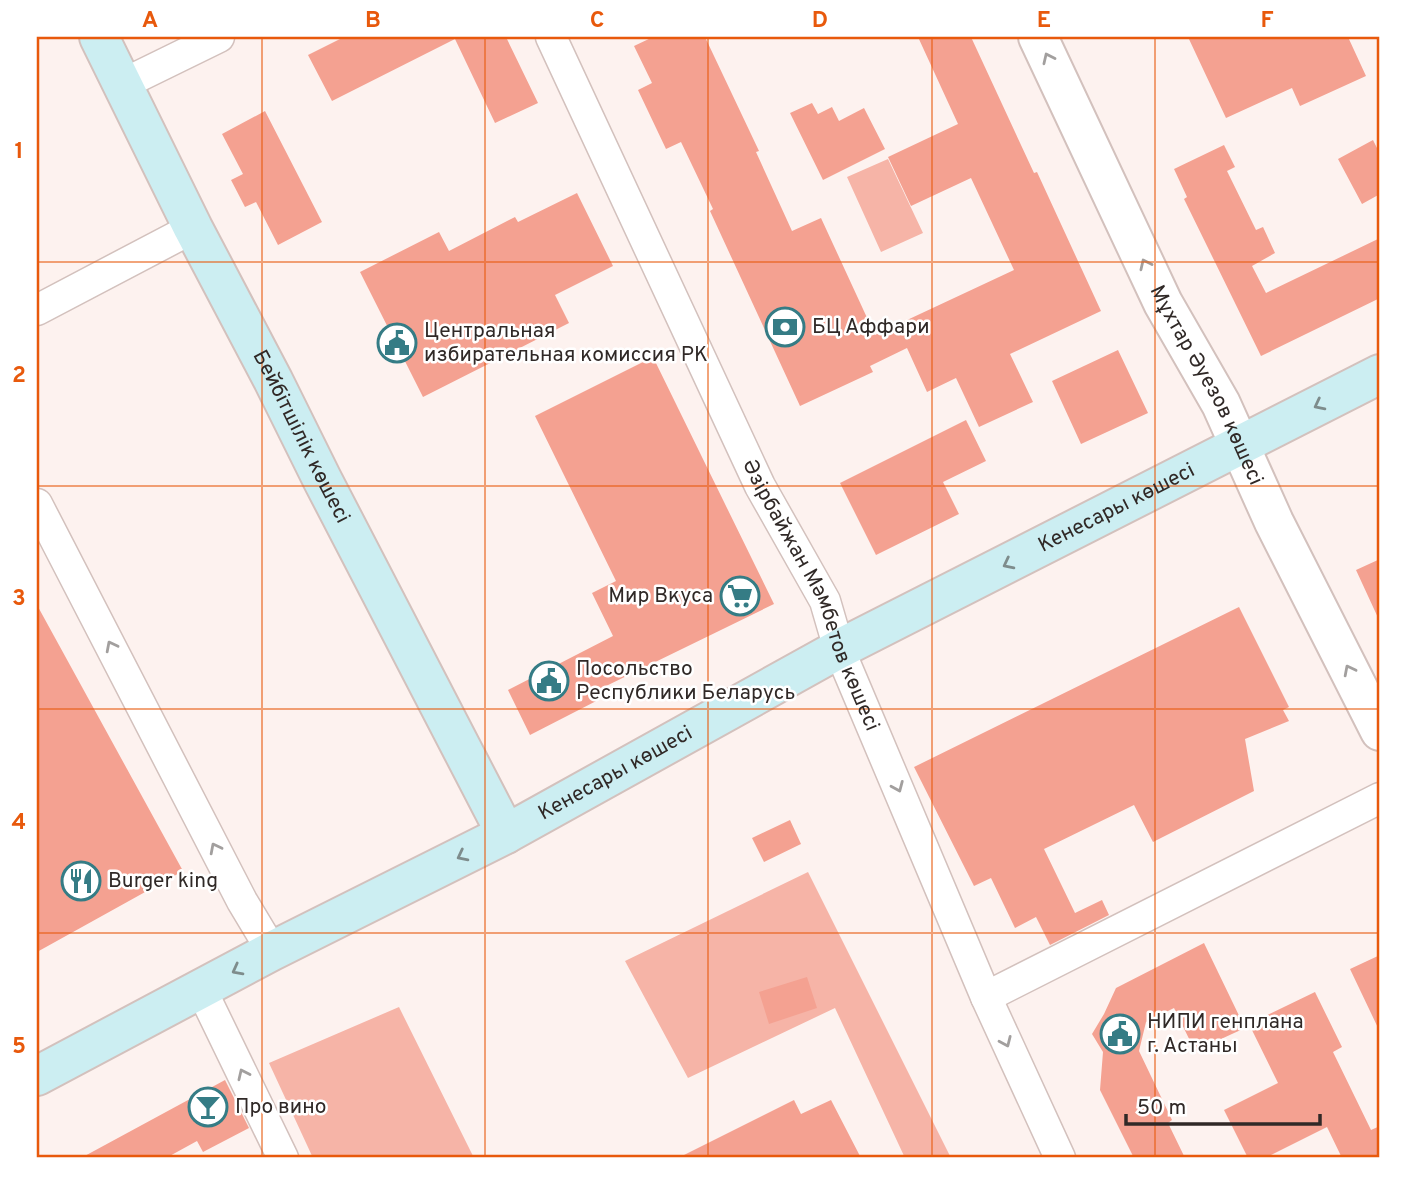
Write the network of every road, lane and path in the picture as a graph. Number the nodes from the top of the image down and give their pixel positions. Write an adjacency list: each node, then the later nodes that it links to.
1 (99, 37): 5 (main road, Бейбітшілік көшесі)
2 (219, 37): 5 (street)
3 (551, 37): 11 (street, Әзірбайжан Мәмбетов көшесі)
4 (1038, 37): 9 (street, Мұхтар Әуезов көшесі, one-way to 4)
5 (122, 84): 6 (main road, Бейбітшілік көшесі)
6 (192, 228): 7 (street); 14 (main road, Бейбітшілік көшесі)
7 (37, 310)
8 (1380, 374): 9 (main road, Кенесары көшесі, one-way to 9)
9 (1239, 445): 11 (main road, Кенесары көшесі, one-way to 11); 12 (street, Мұхтар Әуезов көшесі, one-way to 9)
10 (37, 504): 15 (street, one-way to 10)
11 (839, 649): 14 (main road, Кенесары көшесі); 17 (street, Әзірбайжан Мәмбетов көшесі, one-way to 17)
12 (1380, 731)
13 (1380, 798): 17 (street)
14 (506, 834): 15 (main road, Кенесары көшесі, one-way to 15)
15 (272, 951): 16 (main road, Кенесары көшесі, one-way to 16)
16 (201, 989): 18 (main road, Кенесары көшесі); 19 (street, one-way to 16)
17 (986, 997): 20 (street, Әзірбайжан Мәмбетов көшесі, one-way to 20)
18 (37, 1076)
19 (283, 1158)
20 (1060, 1158)

